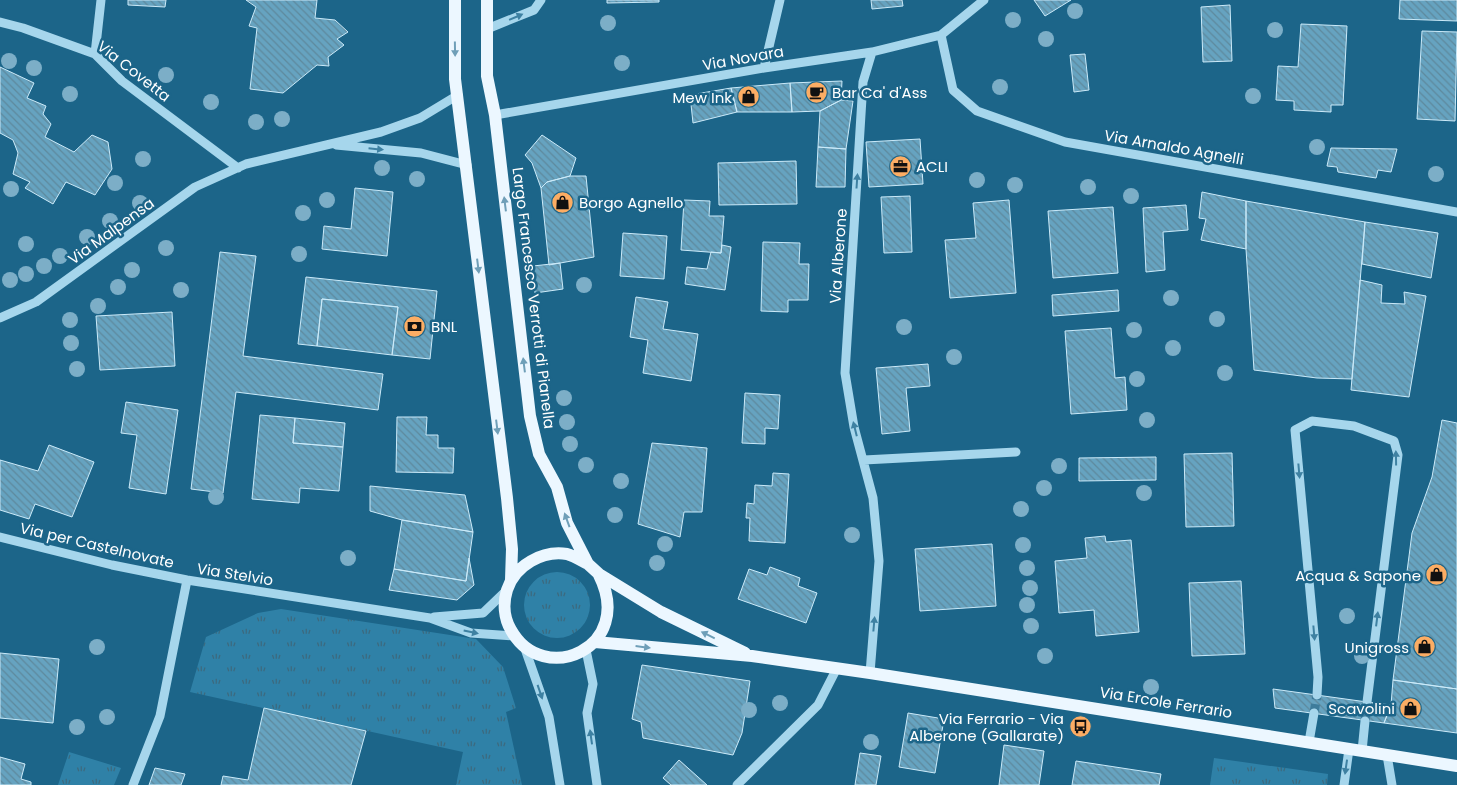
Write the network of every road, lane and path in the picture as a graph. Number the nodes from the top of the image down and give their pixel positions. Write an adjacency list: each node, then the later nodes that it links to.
1 (101, 0): 11 (street)
2 (455, 0): 13 (main road, Largo Francesco Verrotti di Pianella, one-way to 13)
3 (487, 0): 8 (main road, Largo Francesco Verrotti di Pianella)
4 (541, 0): 8 (street, one-way to 4)
5 (780, 0): 12 (street)
6 (984, 0): 9 (street, Via Novara)
7 (0, 22): 11 (street, Via Covetta)
8 (487, 29): 14 (main road, Largo Francesco Verrotti di Pianella)
9 (941, 35): 10 (street, Via Novara); 18 (street, Via Arnaldo Agnelli)
10 (872, 52): 12 (street, Via Novara); 21 (street, Via Alberone, one-way to 10)
11 (95, 54): 17 (street, Via Covetta)
12 (764, 68): 14 (street, Via Novara)
13 (458, 95): 15 (street); 16 (main road, Largo Francesco Verrotti di Pianella)
14 (495, 115): 23 (main road, Largo Francesco Verrotti di Pianella, one-way to 14)
15 (328, 144): 16 (street, one-way to 16); 17 (street)
16 (467, 165): 26 (main road, Largo Francesco Verrotti di Pianella, one-way to 26)
17 (238, 168): 19 (street, Via Malpensa)
18 (1457, 212)
19 (0, 318)
20 (1016, 452): 21 (street)
21 (864, 460): 33 (street, Via Alberone, one-way to 21)
22 (0, 537): 25 (street, Via per Castelnovate)
23 (588, 564): 24 (main road, Largo Francesco Verrotti di Pianella); 26 (main road, Largo Francesco Verrotti di Pianella)
24 (599, 574): 30 (main road, Largo Francesco Verrotti di Pianella); 31 (main road, Largo Francesco Verrotti di Pianella, one-way to 24)
25 (187, 580): 27 (street, Via Stelvio); 42 (street, Via Stelvio)
26 (509, 585): 27 (street, Via Stelvio); 28 (main road, Largo Francesco Verrotti di Pianella)
27 (430, 618): 28 (street, Via Stelvio, one-way to 28)
28 (514, 636): 29 (main road, Largo Francesco Verrotti di Pianella)
29 (524, 646): 30 (main road, Largo Francesco Verrotti di Pianella); 43 (street, one-way to 43)
30 (590, 646): 31 (main road, Largo Francesco Verrotti di Pianella, one-way to 31); 44 (street, one-way to 30)
31 (752, 656): 32 (main road, Largo Francesco Verrotti di Pianella)
32 (837, 668): 33 (main road, Largo Francesco Verrotti di Pianella); 45 (street)
33 (870, 673): 38 (main road, Via Ercole Ferrario)
34 (1316, 695): 35 (street, one-way to 34)
35 (1367, 702)
36 (1314, 713): 38 (street)
37 (1365, 721): 39 (street)
38 (1310, 742): 39 (main road, Via Ercole Ferrario)
39 (1355, 750): 40 (main road, Via Ercole Ferrario); 46 (street, one-way to 46)
40 (1387, 755): 41 (main road, Via Ercole Ferrario); 47 (street)
41 (1457, 766)
42 (133, 785)
43 (560, 785)
44 (597, 785)
45 (736, 785)
46 (1344, 785)
47 (1392, 785)

